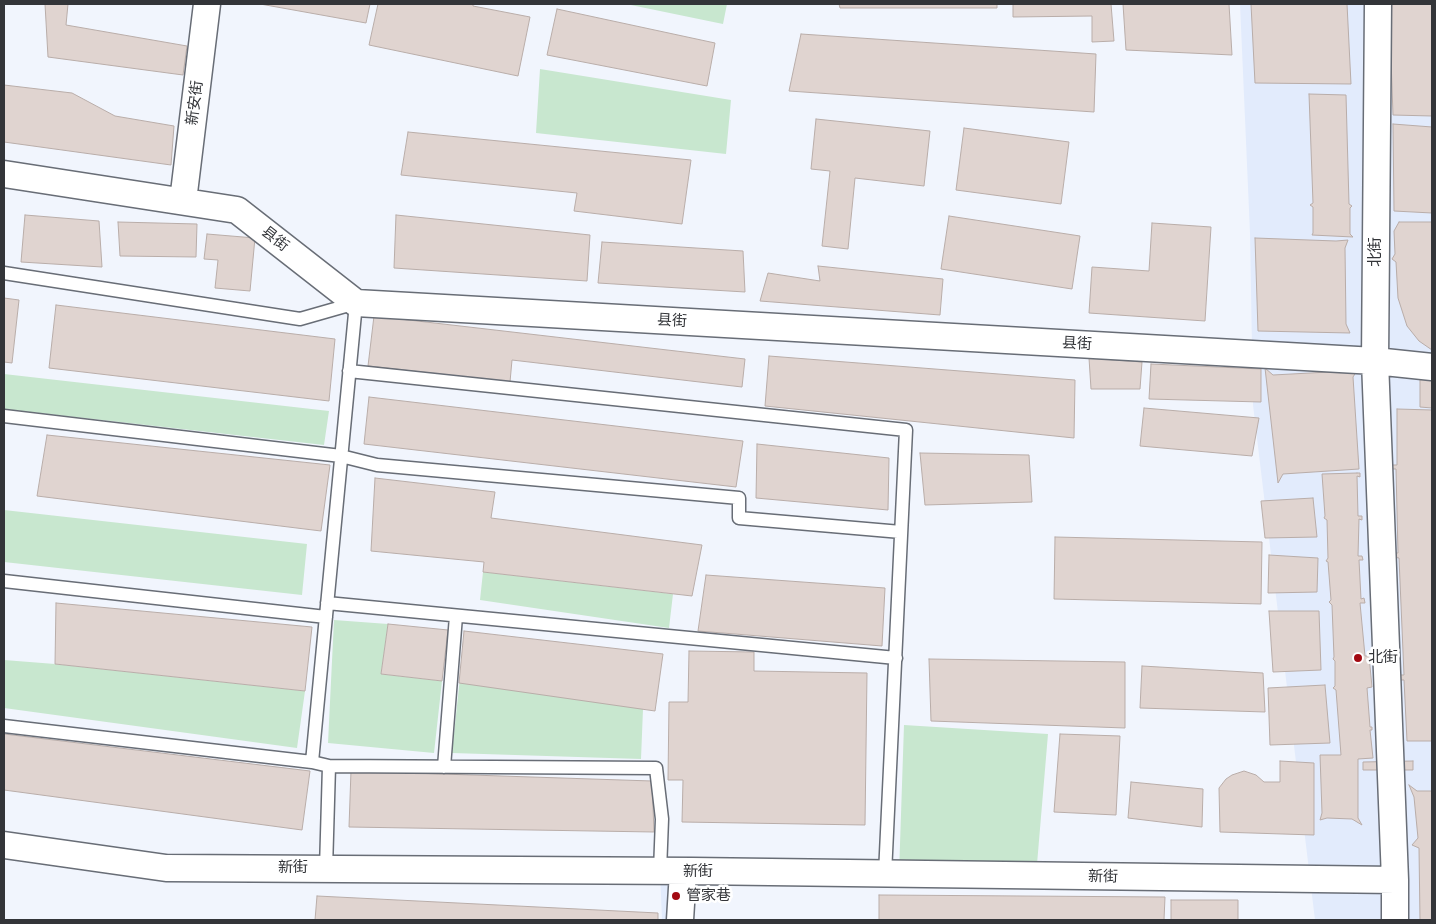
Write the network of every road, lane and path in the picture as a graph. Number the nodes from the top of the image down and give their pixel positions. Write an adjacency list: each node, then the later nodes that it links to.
1 (207, 4): 4 (street, 新安街)
2 (1378, 4): 7 (street, 北街)
3 (4, 174): 4 (street, 县街)
4 (182, 201): 6 (street, 县街)
5 (4, 273): 6 (lane)
6 (356, 303): 7 (street, 县街); 9 (lane)
7 (1375, 361): 8 (street, 县街); 26 (street, 北街)
8 (1432, 367)
9 (349, 371): 11 (lane); 12 (lane)
10 (4, 416): 11 (lane)
11 (341, 456): 12 (lane); 14 (lane)
12 (901, 532): 17 (lane)
13 (4, 581): 16 (lane)
14 (327, 603): 15 (lane); 16 (lane)
15 (456, 616): 17 (lane); 21 (lane)
16 (326, 618): 19 (lane)
17 (896, 658): 25 (lane)
18 (4, 726): 19 (lane)
19 (312, 762): 20 (lane)
20 (330, 766): 21 (lane); 23 (lane)
21 (444, 767): 24 (lane)
22 (4, 845): 23 (street, 新街)
23 (326, 869): 24 (street, 新街)
24 (672, 871): 25 (street, 新街); 27 (street)
25 (885, 874): 26 (street, 新街)
26 (1395, 880): 28 (street, 北街)
27 (680, 920)
28 (1395, 920)

